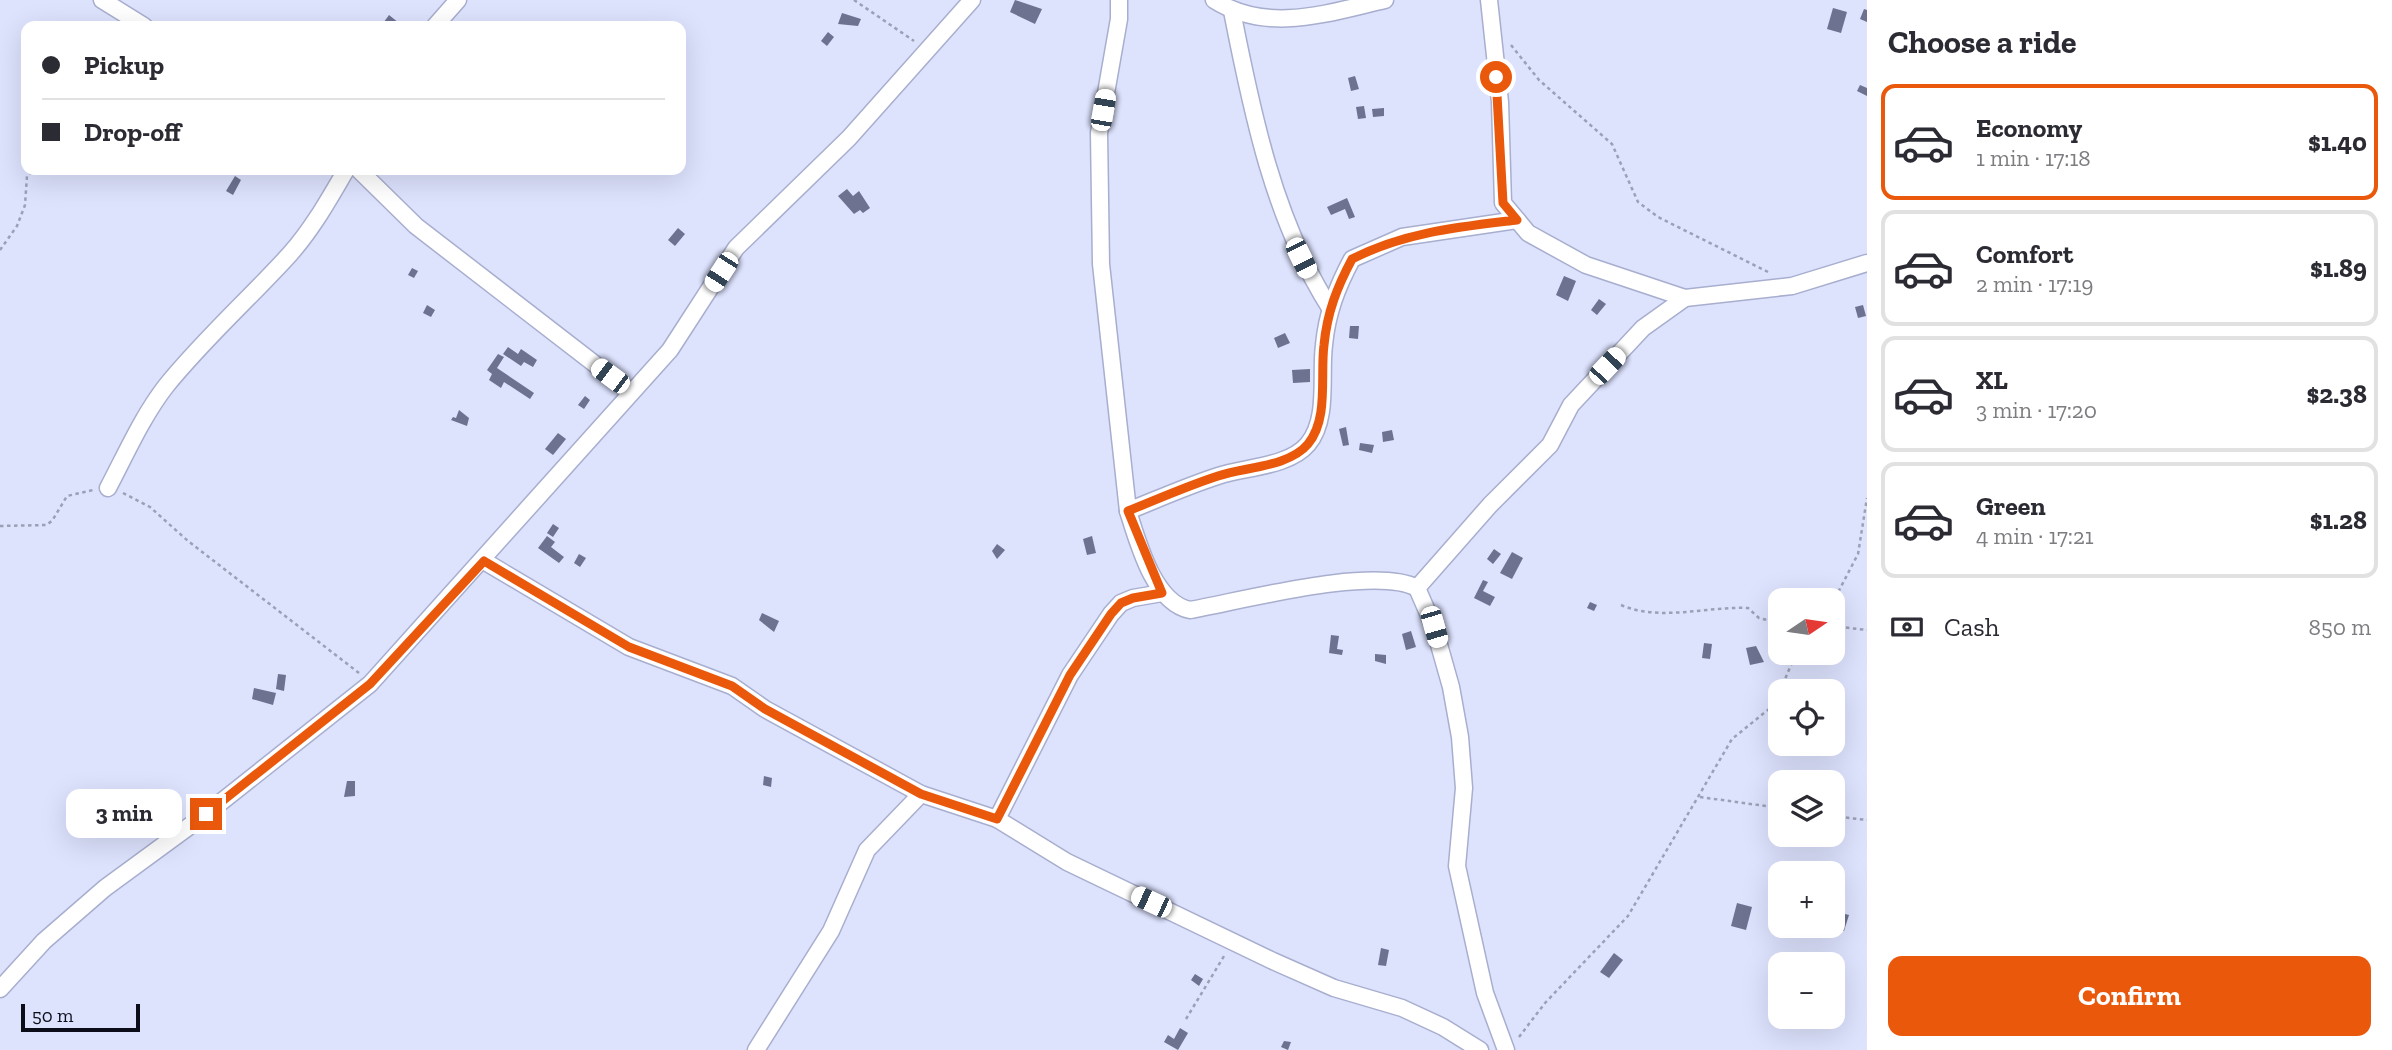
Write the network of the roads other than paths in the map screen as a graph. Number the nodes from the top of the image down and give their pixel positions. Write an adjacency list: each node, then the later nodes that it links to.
1 (102, 0): 9 (street)
2 (458, 0): 10 (street)
3 (972, 0): 17 (street)
4 (1119, 0): 19 (street)
5 (1214, 0): 8 (street)
6 (1385, 0): 8 (street)
7 (1489, 0): 13 (street)
8 (1232, 12): 16 (street)
9 (136, 21)
10 (439, 21)
11 (343, 175): 18 (street)
12 (364, 175): 17 (street)
13 (1517, 220): 15 (street); 16 (street)
14 (1867, 263): 15 (street)
15 (1685, 298): 21 (street)
16 (1330, 308): 19 (street)
17 (631, 391): 20 (street)
18 (108, 488)
19 (1128, 511): 22 (street)
20 (484, 561): 23 (street); 25 (street)
21 (1417, 588): 22 (street); 26 (street)
22 (1162, 593): 24 (street)
23 (921, 794): 24 (street); 27 (street)
24 (997, 819): 28 (street)
25 (0, 989)
26 (1511, 1045)
27 (756, 1050)
28 (1480, 1050)

